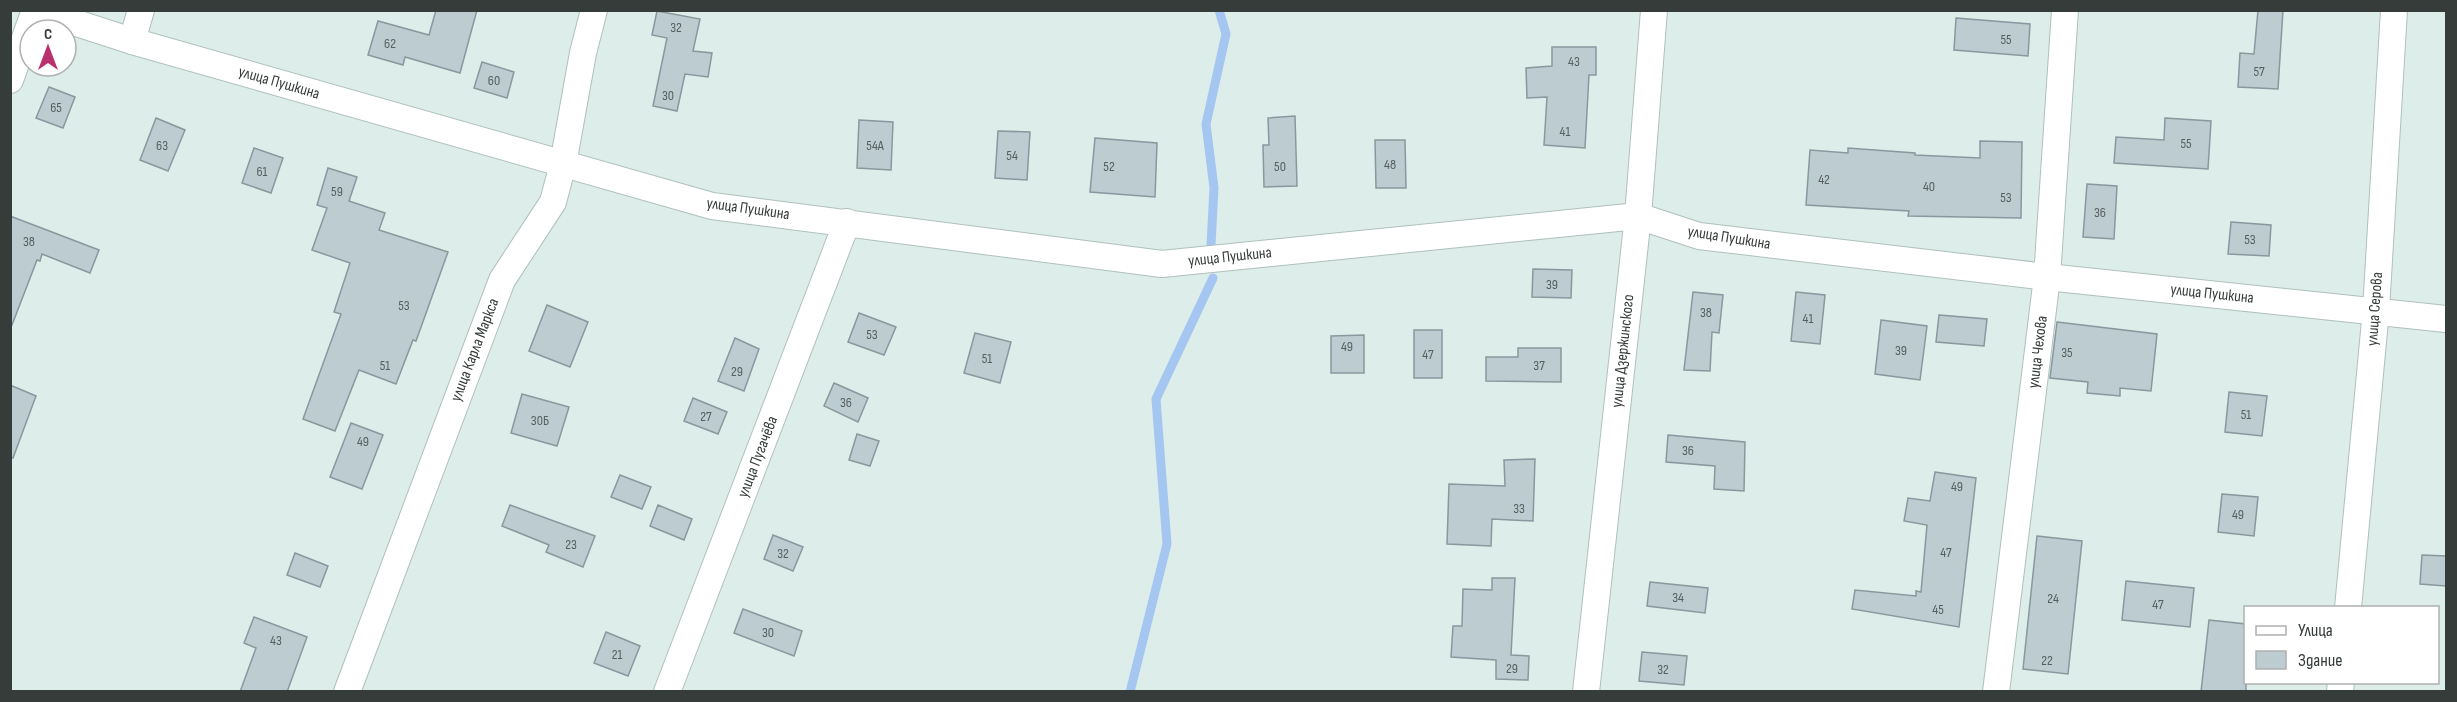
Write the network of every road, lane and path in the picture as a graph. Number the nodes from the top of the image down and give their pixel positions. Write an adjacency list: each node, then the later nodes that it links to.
1 (36, 10): 7 (street, улица Пушкина); 8 (street)
2 (141, 10): 7 (street)
3 (594, 10): 9 (street, улица Карла Маркса)
4 (1654, 10): 10 (street, улица Дзержинского)
5 (2065, 10): 12 (street, улица Чехова)
6 (2394, 10): 13 (street, улица Серова)
7 (132, 41): 9 (street, улица Пушкина)
8 (10, 80)
9 (563, 164): 11 (street, улица Пушкина); 16 (street, улица Карла Маркса)
10 (1638, 216): 11 (street, улица Пушкина); 12 (street, улица Пушкина); 18 (street, улица Дзержинского)
11 (847, 222): 17 (street, улица Пугачёва)
12 (2047, 277): 13 (street, улица Пушкина); 19 (street, улица Чехова)
13 (2376, 310): 14 (street, улица Пушкина); 15 (street, улица Серова)
14 (2446, 319)
15 (2348, 606)
16 (347, 692)
17 (667, 692)
18 (1586, 692)
19 (1996, 692)

